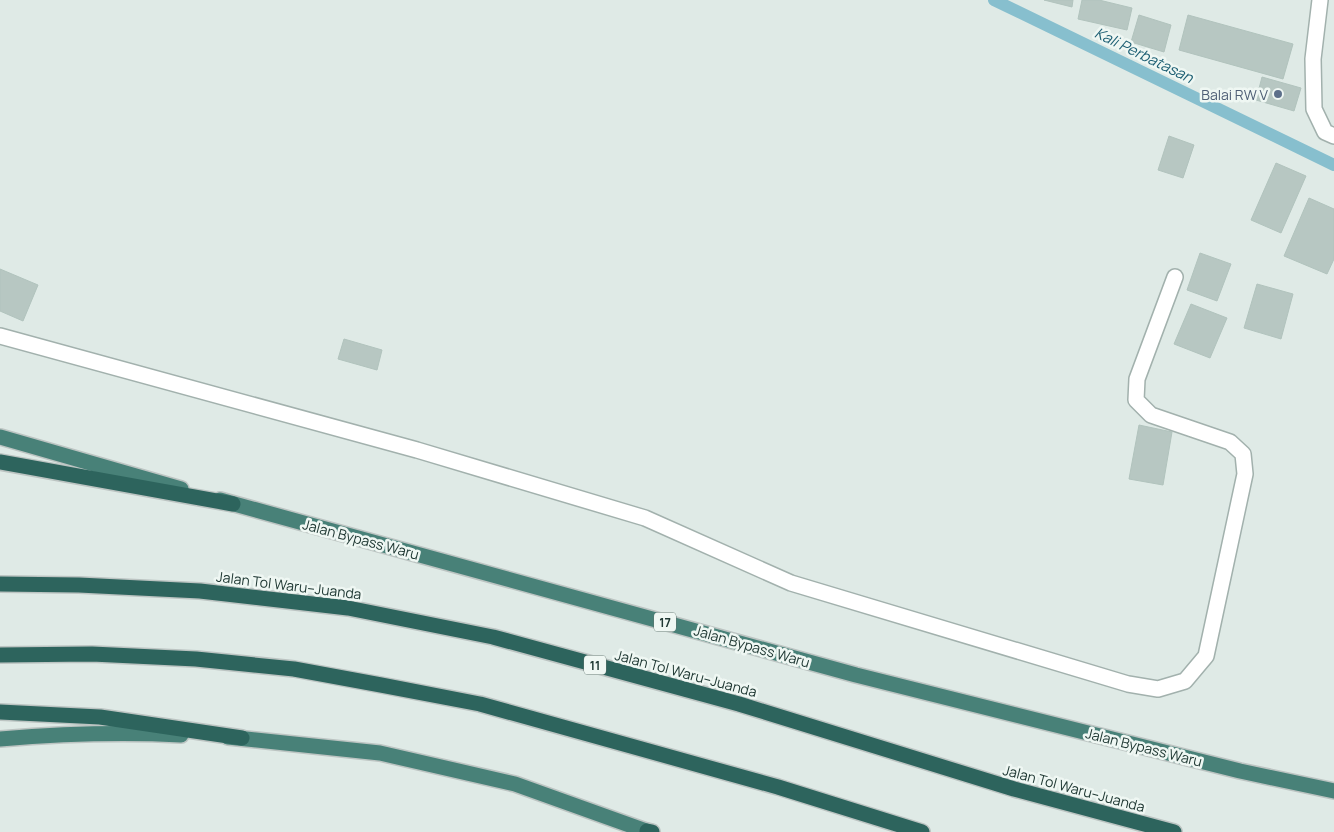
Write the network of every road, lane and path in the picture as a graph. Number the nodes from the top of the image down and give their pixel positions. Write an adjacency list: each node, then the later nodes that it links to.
1 (1320, 0): 2 (street)
2 (1334, 136)
3 (1175, 277): 4 (street)
4 (0, 336)
5 (0, 436): 7 (highway, Jalan Bypass Waru / 17)
6 (0, 462): 7 (highway)
7 (233, 504): 13 (highway, Jalan Bypass Waru / 17)
8 (0, 584): 16 (highway, Jalan Tol Waru–Juanda / 11)
9 (0, 655): 15 (highway)
10 (0, 712): 11 (highway)
11 (242, 738): 12 (highway); 14 (highway)
12 (0, 739)
13 (1334, 791)
14 (649, 832)
15 (922, 832)
16 (1174, 832)

